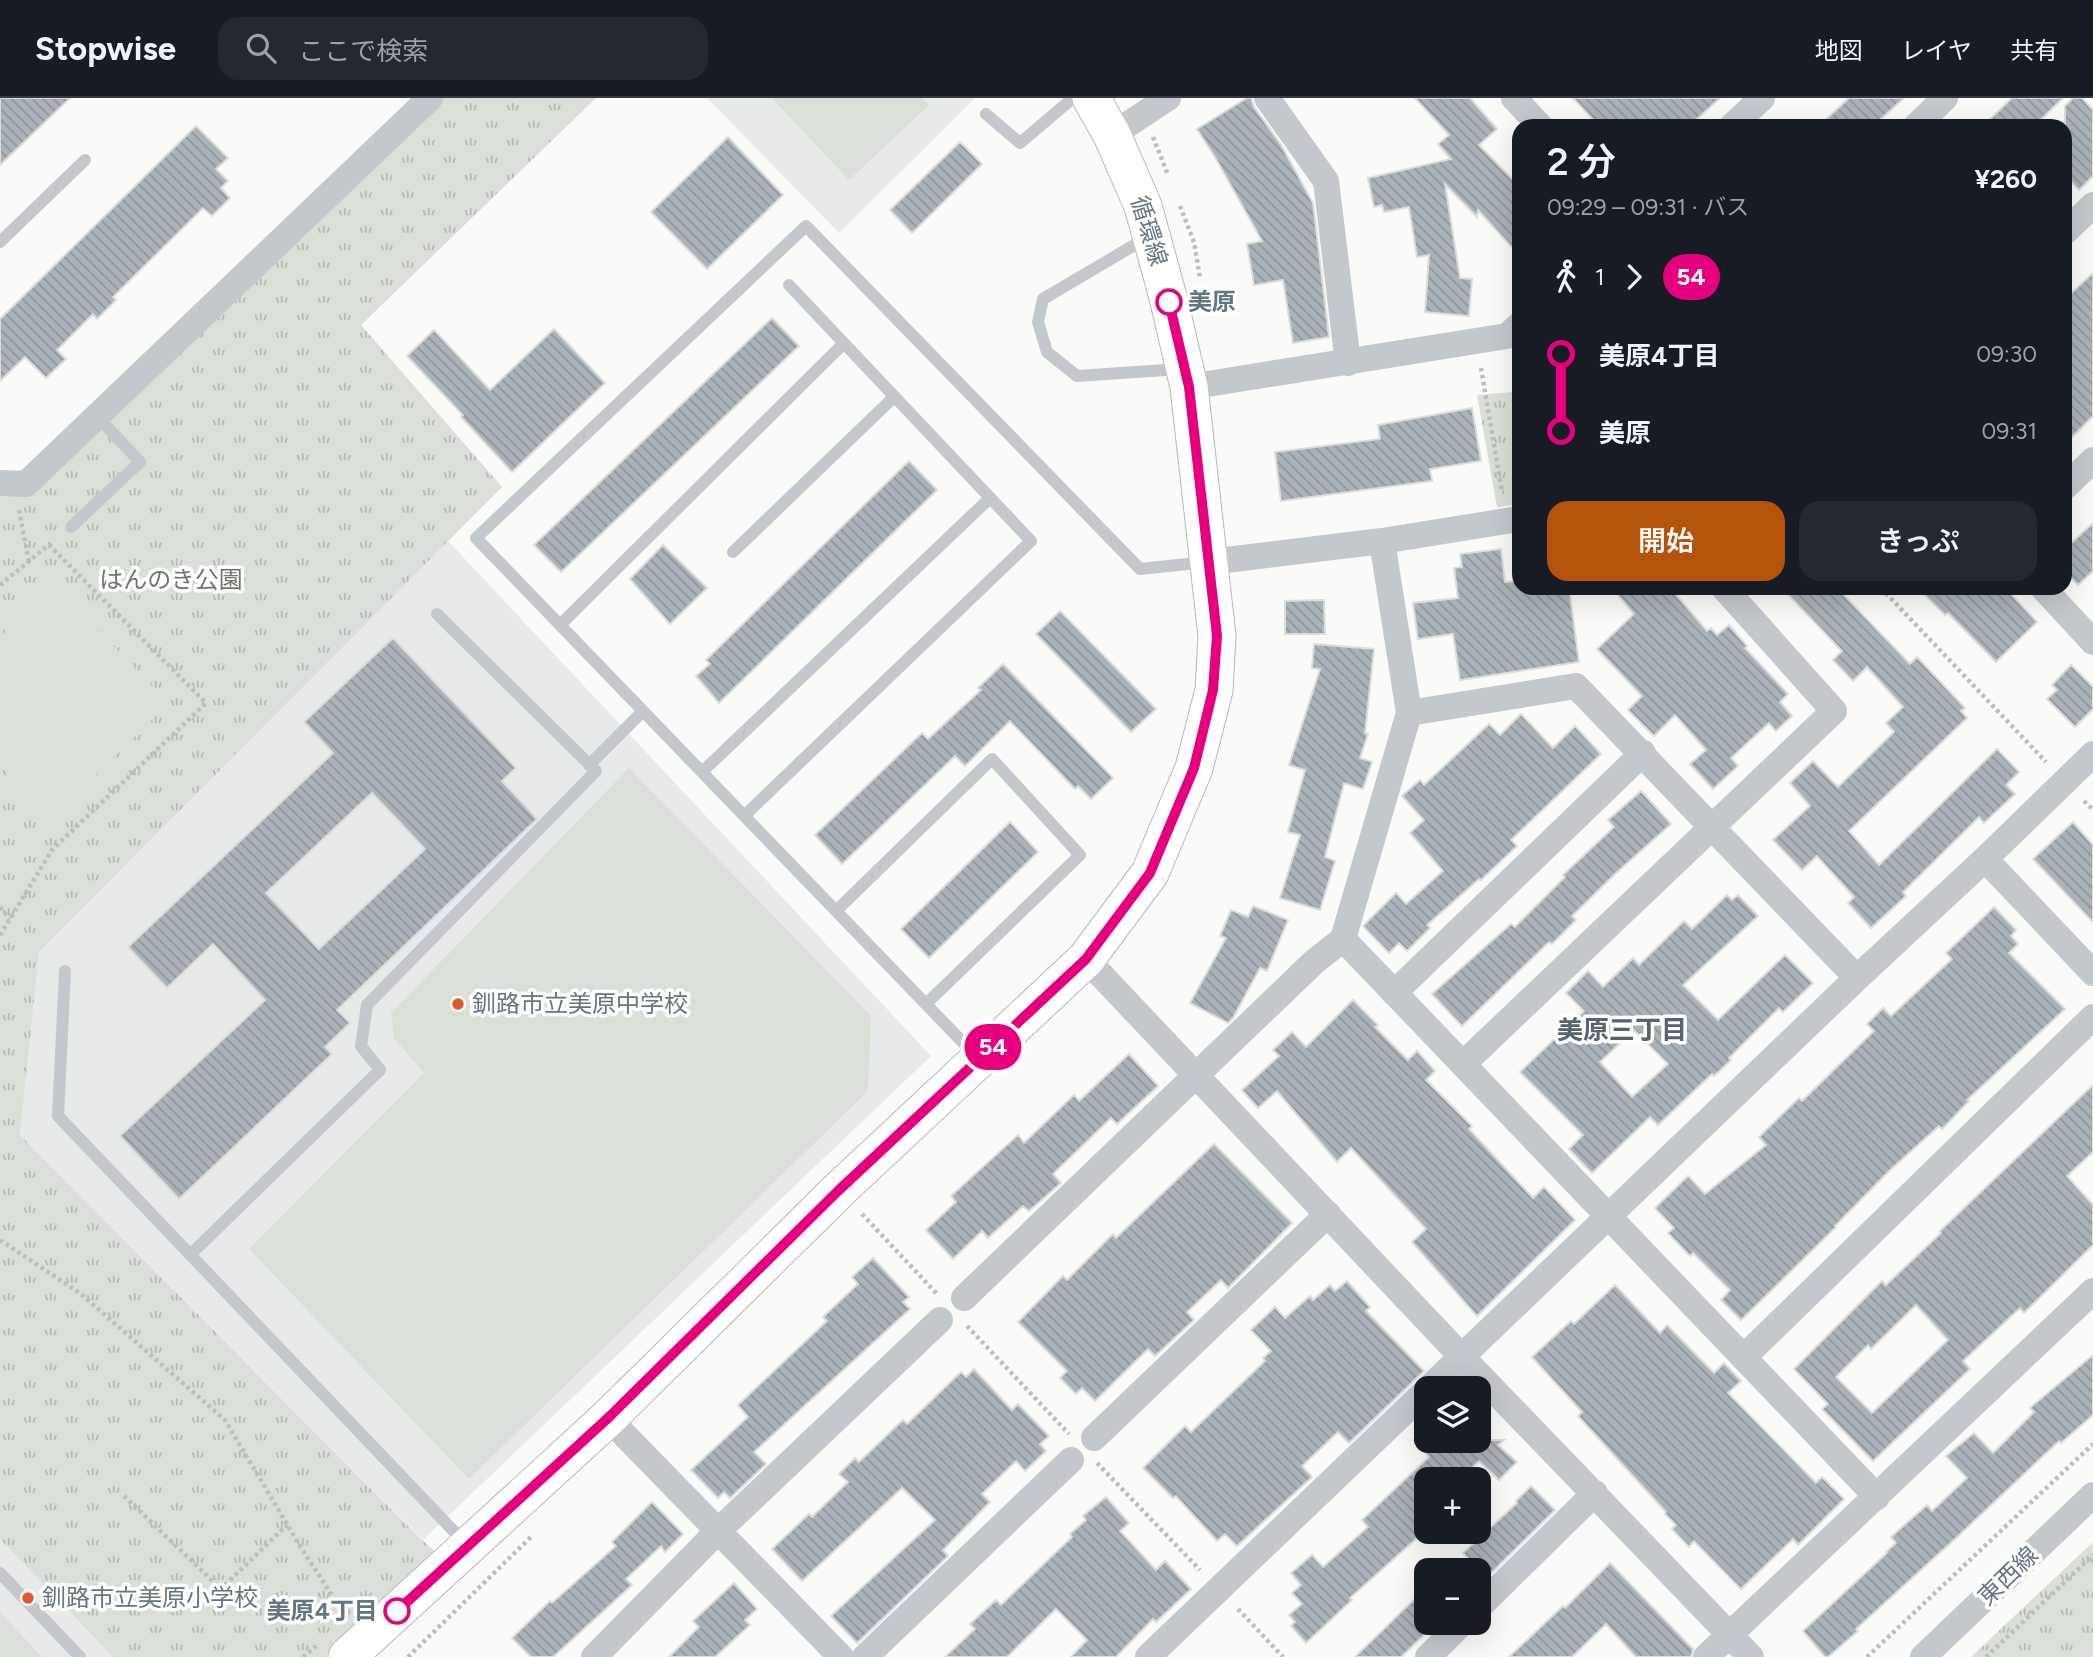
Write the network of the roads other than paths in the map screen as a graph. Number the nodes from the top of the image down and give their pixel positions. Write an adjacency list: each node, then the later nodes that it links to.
1 (429, 98): 25 (street)
2 (1073, 98): 9 (lane)
3 (1091, 98): 13 (street, 循環線)
4 (1168, 98): 13 (street)
5 (1267, 98): 22 (street)
6 (1514, 98): 10 (street)
7 (1762, 98): 11 (street)
8 (1945, 98): 12 (street)
9 (986, 114)
10 (1534, 119)
11 (1740, 119)
12 (1923, 119)
13 (1112, 135): 17 (street, 循環線)
14 (85, 160): 18 (lane)
15 (2093, 205): 16 (street)
16 (2072, 225)
17 (1151, 235): 23 (street, 循環線); 23 (lane)
18 (0, 242)
19 (789, 285): 21 (lane)
20 (1512, 332): 22 (street)
21 (844, 344): 24 (lane); 38 (lane)
22 (1348, 363): 23 (street)
23 (1187, 378): 34 (street, 循環線)
24 (894, 397): 29 (lane); 33 (lane)
25 (97, 416): 28 (street); 31 (lane)
26 (2093, 460): 27 (street)
27 (2072, 480)
28 (8, 491)
29 (990, 498): 45 (lane); 46 (lane)
30 (1512, 520): 32 (street)
31 (71, 527)
32 (1382, 541): 34 (street); 41 (street)
33 (733, 552)
34 (1210, 562): 38 (lane); 51 (street, 循環線)
35 (1730, 595): 47 (street)
36 (2049, 595): 39 (street)
37 (437, 614): 44 (lane)
38 (560, 625): 40 (lane)
39 (2093, 642)
40 (643, 711): 44 (lane); 45 (lane)
41 (1409, 713): 42 (street); 50 (street)
42 (1643, 753): 47 (street); 55 (street)
43 (2093, 754): 48 (street)
44 (589, 765): 63 (lane)
45 (702, 772): 46 (lane)
46 (744, 816): 49 (lane)
47 (1711, 827): 54 (street); 59 (street)
48 (1985, 859): 53 (street); 54 (street)
49 (836, 911): 56 (lane); 56 (lane)
50 (1343, 939): 55 (street); 60 (street)
51 (1086, 959): 58 (street, 循環線); 60 (street)
52 (65, 971): 63 (lane)
53 (2093, 974)
54 (1857, 978): 62 (street)
55 (1394, 993): 59 (street)
56 (926, 1004): 58 (lane)
57 (2093, 1017): 65 (street)
58 (980, 1060): 69 (street, 循環線)
59 (1463, 1065): 62 (street)
60 (1196, 1077): 61 (street); 73 (street)
61 (1328, 1214): 66 (street); 83 (street)
62 (1609, 1216): 65 (street); 66 (street)
63 (190, 1255): 74 (lane)
64 (2093, 1291): 72 (street)
65 (1745, 1356): 72 (street)
66 (1462, 1357): 67 (street); 70 (street)
67 (1442, 1376)
68 (1414, 1402): 84 (street)
69 (608, 1418): 73 (street); 74 (street, 循環線)
70 (1595, 1493): 76 (street); 77 (street)
71 (2093, 1495): 88 (street, 東西線)
72 (1877, 1497): 77 (street)
73 (717, 1532): 81 (street); 82 (street)
74 (468, 1546): 79 (street, 循環線)
75 (0, 1573): 80 (lane)
76 (1491, 1595)
77 (1730, 1634): 86 (street); 87 (street)
78 (1450, 1635): 85 (street)
79 (355, 1650)
80 (80, 1657)
81 (594, 1657)
82 (841, 1657)
83 (865, 1657)
84 (1148, 1657)
85 (1428, 1657)
86 (1706, 1657)
87 (1751, 1657)
88 (1923, 1657)

